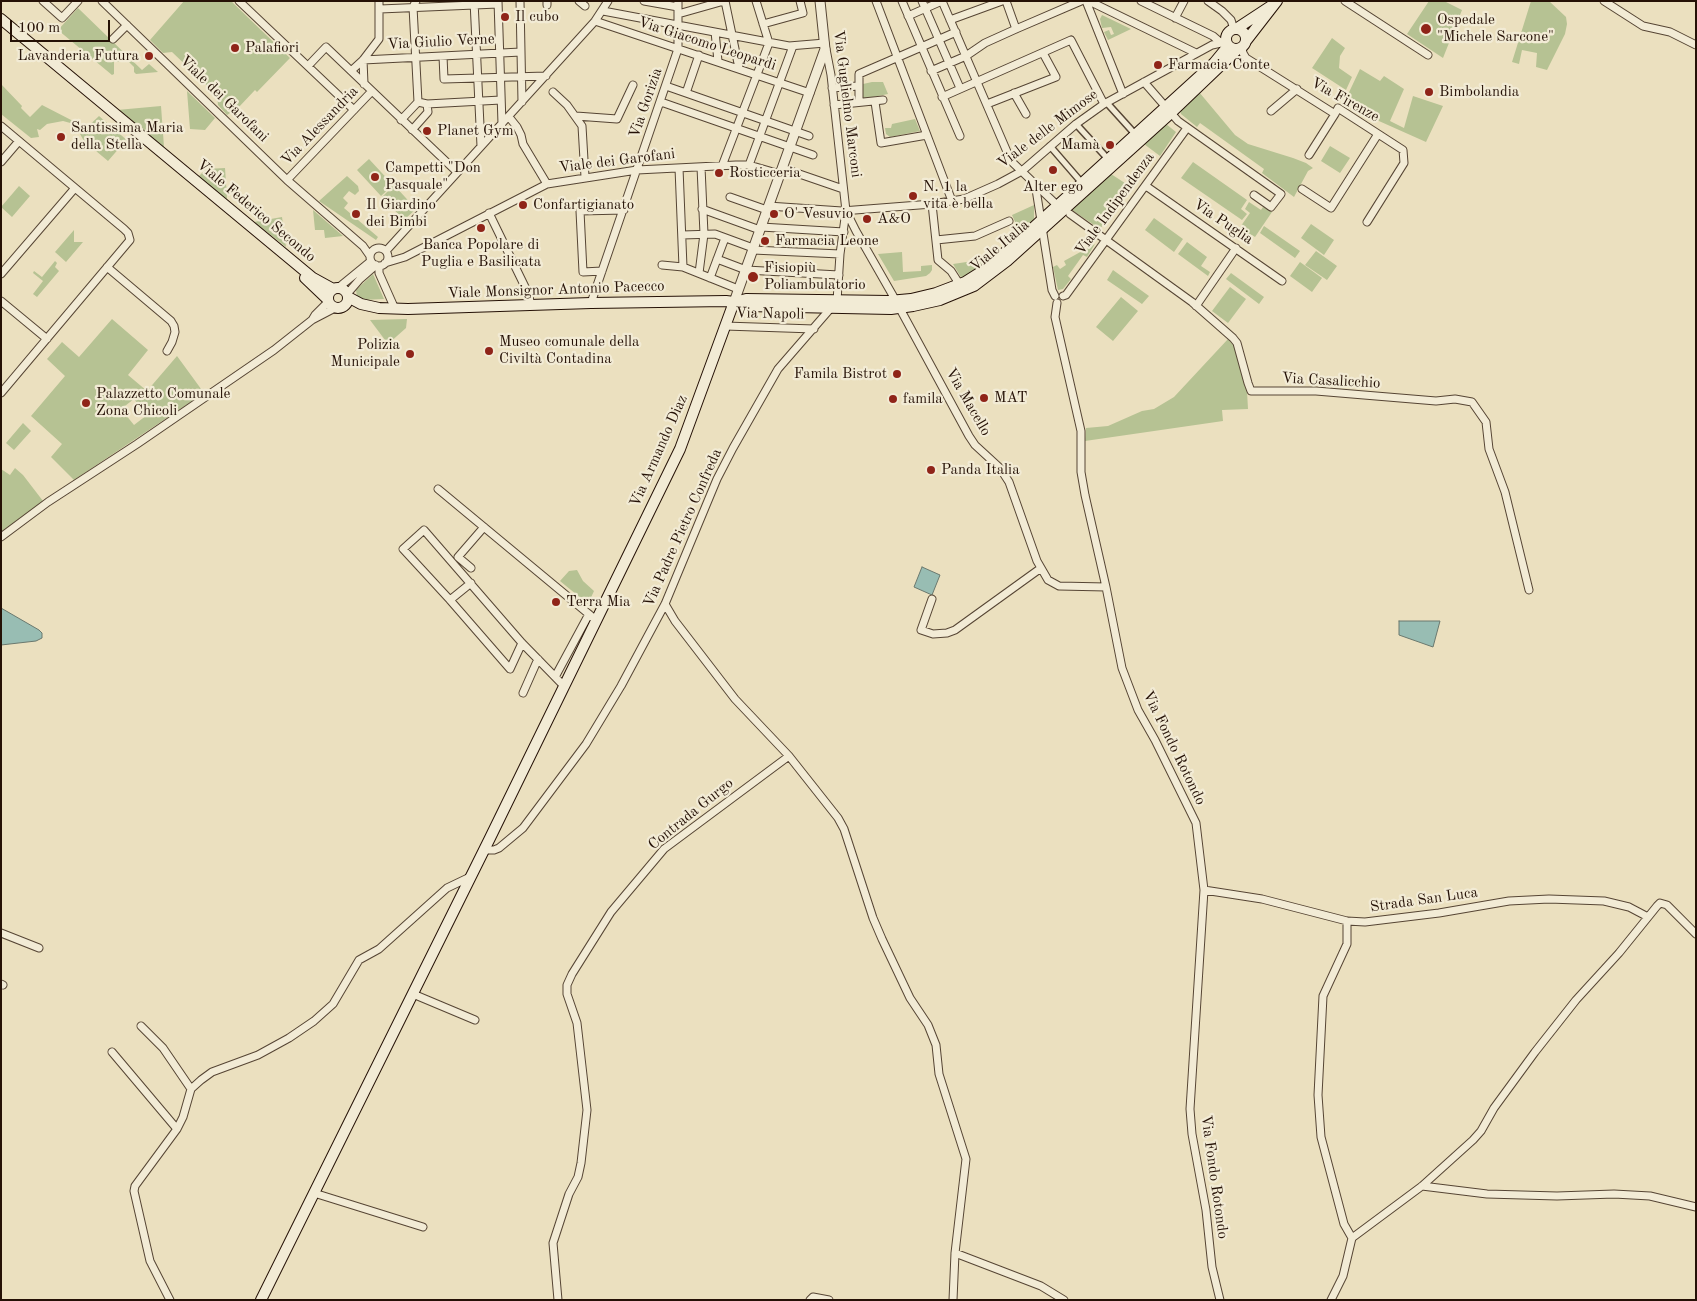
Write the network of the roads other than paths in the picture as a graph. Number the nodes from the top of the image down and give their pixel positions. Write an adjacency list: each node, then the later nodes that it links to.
1 (44, 1): 2 (street)
2 (78, 1)
3 (102, 1): 42 (street, Viale dei Garofani)
4 (239, 1): 73 (street)
5 (520, 1): 59 (street)
6 (608, 1): 34 (street)
7 (644, 1): 27 (street)
8 (724, 1): 32 (street); 49 (street)
9 (756, 1): 41 (street)
10 (800, 1): 41 (street)
11 (820, 1): 56 (street, Via Guglielmo Marconi)
12 (876, 1): 69 (street)
13 (902, 1): 36 (street)
14 (922, 1): 33 (street)
15 (942, 1): 33 (street); 39 (street, Via Casalicchio)
16 (1002, 1): 39 (street)
17 (1006, 1): 45 (street)
18 (1081, 1): 45 (street)
19 (1088, 1): 62 (street); 97 (street)
20 (1140, 1): 37 (street, Via Firenze)
21 (1184, 1): 37 (street)
22 (1208, 1): 46 (street)
23 (1262, 1): 35 (main road)
24 (1345, 1): 65 (street)
25 (1604, 1): 54 (street)
26 (498, 2): 29 (street); 60 (street)
27 (659, 2): 32 (street)
28 (1277, 2): 35 (main road); 53 (main road)
29 (474, 3): 30 (street); 63 (street)
30 (414, 4): 31 (street); 68 (street)
31 (379, 5): 70 (street)
32 (678, 7): 43 (street, Via Gorizia)
33 (925, 9): 36 (street); 51 (street)
34 (603, 11): 40 (street); 43 (street)
35 (1257, 15): 46 (main road)
36 (908, 16): 57 (street)
37 (1175, 18): 53 (street, Via Firenze)
38 (1, 19): 196 (main road, Viale Federico Secondo)
39 (950, 20): 48 (street, Via Casalicchio)
40 (596, 21): 58 (street, Via Giacomo Leopardi); 78 (street)
41 (763, 24): 52 (street)
42 (127, 25): 50 (street); 151 (street, Viale dei Garofani)
43 (678, 26): 47 (street); 58 (street, Via Gorizia)
44 (1, 28): 203 (main road, Viale Federico Secondo)
45 (1016, 29): 67 (street)
46 (1235, 29): 53 (main road); 53 (main road)
47 (715, 32): 49 (street); 71 (street)
48 (956, 32): 51 (street); 67 (street, Via Casalicchio)
49 (732, 36): 52 (street); 74 (street)
50 (113, 39)
51 (938, 40): 57 (street); 72 (street)
52 (769, 43): 55 (street); 77 (street)
53 (1234, 45): 62 (street, Viale delle Mimose); 91 (street, Via Firenze); 112 (main road, Viale Italia)
54 (1696, 45)
55 (793, 46): 56 (street); 83 (street)
56 (825, 46): 89 (street, Via Guglielmo Marconi); 95 (street, Via Armando Diaz)
57 (921, 47): 69 (street); 76 (street)
58 (678, 49): 64 (street, Via Giacomo Leopardi); 87 (street, Via Gorizia)
59 (520, 52): 60 (street, Via Giulio Verne); 80 (street)
60 (500, 53): 63 (street, Via Giulio Verne); 79 (street)
61 (1043, 53): 82 (street); 96 (street); 109 (street)
62 (1196, 53): 84 (street, Viale delle Mimose)
63 (477, 54): 66 (street, Via Giulio Verne); 81 (street)
64 (699, 55): 71 (street, Via Giacomo Leopardi); 94 (street)
65 (1428, 55)
66 (443, 56): 68 (street, Via Giulio Verne); 81 (street)
67 (966, 56): 72 (street); 82 (street, Via Casalicchio)
68 (415, 57): 70 (street, Via Giulio Verne); 103 (street)
69 (898, 57): 88 (street); 130 (street)
70 (363, 60): 75 (street); 85 (street)
71 (718, 61): 74 (street, Via Giacomo Leopardi)
72 (949, 64): 76 (street); 90 (street)
73 (308, 66): 75 (street); 111 (street)
74 (739, 68): 77 (street, Via Giacomo Leopardi)
75 (351, 71): 85 (street)
76 (931, 71): 98 (street)
77 (757, 75): 83 (street, Via Giacomo Leopardi); 114 (street)
78 (546, 76): 80 (street); 104 (street)
79 (500, 77): 80 (street); 81 (street); 99 (street)
80 (522, 77): 104 (street)
81 (478, 78): 101 (street)
82 (977, 81): 90 (street); 108 (street, Via Casalicchio)
83 (780, 82): 95 (street, Via Giacomo Leopardi); 120 (street)
84 (1144, 82): 97 (street, Viale delle Mimose); 112 (street)
85 (364, 84): 92 (street)
86 (633, 84): 117 (street)
87 (666, 86): 94 (street); 105 (street, Via Gorizia)
88 (858, 86): 89 (street); 102 (street)
89 (832, 88): 110 (street, Via Guglielmo Marconi)
90 (960, 88): 98 (street)
91 (1297, 88): 113 (street); 116 (street, Via Firenze)
92 (372, 91): 111 (street, Via Alessandria); 119 (street)
93 (553, 92): 117 (street)
94 (686, 93): 114 (street)
95 (810, 93): 127 (street, Via Armando Diaz)
96 (1014, 93): 108 (street); 115 (street)
97 (1123, 94): 109 (street, Viale delle Mimose)
98 (942, 97): 133 (street)
99 (501, 100): 101 (street); 121 (street)
100 (883, 100): 106 (street)
101 (479, 101): 107 (street); 135 (street)
102 (860, 101): 106 (street); 110 (street)
103 (418, 102): 107 (street); 119 (street)
104 (522, 102): 118 (street)
105 (661, 102): 124 (street); 146 (street, Via Gorizia)
106 (874, 102): 130 (street)
107 (427, 104): 126 (street)
108 (987, 104): 148 (street, Via Casalicchio)
109 (1105, 104): 122 (street, Viale delle Mimose); 128 (street)
110 (834, 105): 157 (street, Via Guglielmo Marconi)
111 (354, 110): 151 (street, Via Alessandria)
112 (1168, 110): 125 (street); 128 (main road, Viale Italia); 166 (main road, Viale Italia)
113 (1271, 111)
114 (742, 112): 120 (street); 124 (street)
115 (1026, 114)
116 (1335, 114): 129 (street, Via Firenze); 139 (street)
117 (576, 116): 150 (street)
118 (509, 117): 121 (street); 154 (street)
119 (402, 120): 126 (street)
120 (766, 121): 127 (street); 131 (street)
121 (502, 124): 135 (street)
122 (1076, 124): 136 (street, Viale delle Mimose); 140 (street)
123 (1, 126): 134 (street)
124 (736, 128): 131 (street); 143 (street)
125 (1187, 128): 155 (street, Viale Indipendenza); 159 (street)
126 (412, 130): 149 (street)
127 (796, 131): 132 (street); 137 (street, Via Armando Diaz)
128 (1136, 134): 140 (main road, Viale Italia)
129 (1378, 134): 158 (street); 170 (street, Via Firenze)
130 (927, 135): 161 (street)
131 (760, 136): 137 (street); 142 (street)
132 (809, 136)
133 (960, 136)
134 (19, 141): 141 (street); 156 (street)
135 (481, 146): 149 (street)
136 (1050, 146): 148 (street, Viale delle Mimose); 153 (street)
137 (790, 147): 138 (street); 147 (street, Via Armando Diaz)
138 (813, 155)
139 (1309, 155)
140 (1108, 159): 153 (main road, Viale Italia)
141 (1, 162)
142 (749, 165): 143 (street, Viale dei Garofani); 147 (street, Viale dei Garofani)
143 (722, 166): 144 (street, Viale dei Garofani)
144 (701, 167): 145 (street, Viale dei Garofani); 163 (street)
145 (679, 168): 146 (street, Viale dei Garofani); 175 (street)
146 (637, 170): 150 (street, Viale dei Garofani); 165 (street, Via Gorizia)
147 (781, 171): 157 (street, Viale dei Garofani); 164 (street, Via Armando Diaz)
148 (1022, 171): 152 (street, Via Casalicchio); 161 (street, Viale delle Mimose)
149 (457, 172): 181 (street)
150 (585, 177): 154 (street, Viale dei Garofani)
151 (288, 180): 184 (street, Viale dei Garofani)
152 (1035, 182): 166 (street, Via Casalicchio); 171 (street, Via Fondo Rotondo)
153 (1082, 183): 166 (main road, Viale Italia)
154 (547, 184): 168 (street, Viale dei Garofani)
155 (1146, 186): 178 (street, Viale Indipendenza); 179 (street, Via Puglia)
156 (75, 188): 186 (street); 191 (street)
157 (843, 189): 167 (street, Via Guglielmo Marconi)
158 (1302, 189)
159 (1254, 195)
160 (730, 197): 164 (street, Viale delle Mimose)
161 (952, 201): 162 (street, Viale delle Mimose)
162 (932, 204): 167 (street, Viale delle Mimose); 177 (street)
163 (702, 208): 172 (street); 174 (street)
164 (768, 208): 167 (street, Viale delle Mimose); 172 (street, Via Armando Diaz)
165 (624, 210): 189 (street, Via Gorizia); 189 (street)
166 (1063, 210): 171 (main road, Viale Italia); 178 (street, Via Casalicchio)
167 (846, 211): 173 (street); 205 (street, Via Macello)
168 (489, 213): 184 (street, Viale dei Garofani); 206 (street)
169 (1009, 221): 177 (street)
170 (1367, 222)
171 (1041, 225): 195 (main road, Viale Italia); 199 (street, Via Fondo Rotondo); 205 (main road, Viale Italia)
172 (760, 228): 173 (street); 180 (street, Via Armando Diaz)
173 (844, 232): 182 (street)
174 (704, 234): 175 (street); 176 (street); 190 (street)
175 (682, 235): 187 (street)
176 (726, 238): 180 (street); 183 (street)
177 (936, 240): 195 (street)
178 (1106, 240): 199 (street, Viale Indipendenza); 207 (street, Via Casalicchio)
179 (1236, 248): 194 (street, Via Puglia); 207 (street)
180 (753, 249): 182 (street); 188 (street, Via Armando Diaz)
181 (386, 251): 184 (street); 184 (street)
182 (840, 254): 192 (street)
183 (717, 259): 188 (street); 193 (street)
184 (376, 262): 196 (street); 198 (street); 209 (street)
185 (662, 265): 187 (street)
186 (107, 267): 212 (street); 213 (street)
187 (683, 267): 190 (street)
188 (746, 270): 192 (street); 197 (street, Via Armando Diaz)
189 (602, 271): 202 (street, Via Gorizia)
190 (699, 273): 193 (street)
191 (1, 274)
192 (838, 275): 204 (street)
193 (710, 278): 197 (street)
194 (1282, 281)
195 (960, 284): 205 (main road, Viale Italia)
196 (335, 288): 198 (main road); 203 (main road)
197 (738, 289): 201 (street, Via Armando Diaz)
198 (348, 296): 203 (main road); 208 (main road, Viale Monsignor Antonio Pacecco)
199 (1056, 299): 221 (street, Via Fondo Rotondo)
200 (1, 301): 212 (street)
201 (734, 302): 202 (main road, Viale Monsignor Antonio Pacecco); 204 (main road, Viale Italia); 210 (main road, Via Armando Diaz)
202 (591, 303): 206 (main road, Viale Monsignor Antonio Pacecco)
203 (333, 304): 208 (main road, Viale Monsignor Antonio Pacecco); 217 (street)
204 (834, 305): 205 (main road, Viale Italia); 211 (street, Via Padre Pietro Confreda)
205 (898, 305): 219 (street, Via Macello)
206 (531, 306): 209 (main road, Viale Monsignor Antonio Pacecco)
207 (1196, 306): 222 (street, Via Casalicchio)
208 (379, 308): 209 (main road, Viale Monsignor Antonio Pacecco)
209 (395, 309)
210 (725, 326): 211 (street, Via Napoli); 226 (main road, Via Armando Diaz)
211 (814, 329): 225 (street, Via Padre Pietro Confreda)
212 (47, 339): 214 (street)
213 (167, 351)
214 (1, 394)
215 (438, 489): 216 (street)
216 (484, 527): 218 (street); 226 (street)
217 (2, 534)
218 (471, 568)
219 (1041, 568): 221 (street, Via Macello); 223 (street)
220 (471, 583): 224 (street); 224 (street); 227 (street)
221 (1106, 587): 237 (street, Via Fondo Rotondo)
222 (1529, 590)
223 (932, 599)
224 (450, 600): 227 (street)
225 (665, 604): 232 (street); 234 (street, Via Padre Pietro Confreda)
226 (592, 618): 229 (street); 230 (main road, Via Armando Diaz)
227 (522, 643): 228 (street)
228 (538, 659): 229 (street); 231 (street)
229 (555, 676): 230 (street)
230 (564, 686): 233 (main road, Via Armando Diaz)
231 (523, 693)
232 (789, 756): 254 (street); 257 (street, Contrada Gurgo)
233 (489, 840): 234 (street); 235 (main road, Via Armando Diaz)
234 (507, 843): 235 (street, Via Padre Pietro Confreda)
235 (484, 850): 236 (main road, Via Armando Diaz)
236 (470, 877): 243 (main road, Via Armando Diaz); 247 (street)
237 (1204, 890): 239 (street, Strada San Luca); 262 (street, Via Fondo Rotondo)
238 (1648, 917): 239 (street, Strada San Luca); 241 (street); 249 (street)
239 (1347, 921): 253 (street)
240 (1, 933): 242 (street)
241 (1696, 934)
242 (39, 948)
243 (413, 994): 244 (street); 250 (main road, Via Armando Diaz)
244 (475, 1020)
245 (141, 1026): 247 (street)
246 (112, 1052): 248 (street)
247 (191, 1089): 248 (street)
248 (177, 1129): 255 (street)
249 (1422, 1186): 251 (street); 253 (street)
250 (314, 1193): 252 (street); 256 (main road, Via Armando Diaz)
251 (1696, 1207)
252 (423, 1228)
253 (1352, 1238): 263 (street)
254 (955, 1253): 260 (street); 261 (street)
255 (170, 1300)
256 (261, 1300)
257 (558, 1300)
258 (810, 1300): 259 (street)
259 (829, 1300)
260 (953, 1300)
261 (1064, 1300)
262 (1220, 1300)
263 (1331, 1300)

